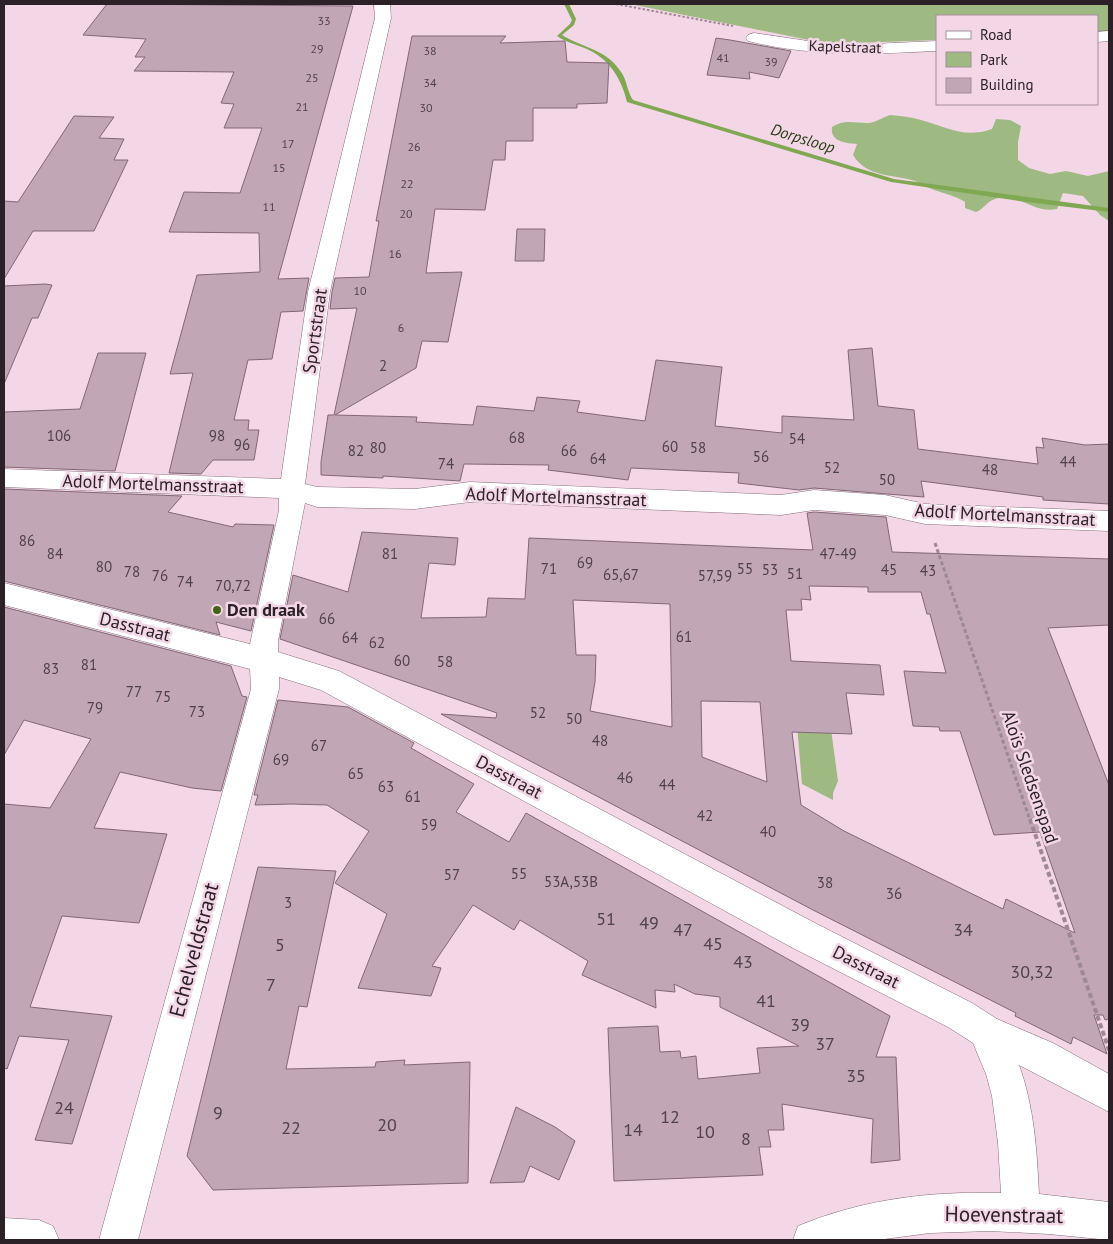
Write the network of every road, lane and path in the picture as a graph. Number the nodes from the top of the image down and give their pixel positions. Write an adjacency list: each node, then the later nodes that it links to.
1 (382, 4): 7 (street, Sportstraat)
2 (616, 4): 3 (path)
3 (736, 27)
4 (754, 38): 5 (street, Kapelstraat)
5 (936, 46)
6 (4, 478): 7 (street, Adolf Mortelmansstraat)
7 (292, 489): 8 (street, Adolf Mortelmansstraat); 11 (street, Sportstraat)
8 (925, 514): 9 (street, Adolf Mortelmansstraat); 13 (path, Aloïs Sledsenspad)
9 (1109, 520)
10 (4, 594): 11 (street, Dasstraat)
11 (264, 660): 12 (street, Dasstraat); 19 (street, Echelveldstraat)
12 (985, 1031): 14 (street, Dasstraat); 15 (street, Dasstraat)
13 (1109, 1050)
14 (1109, 1094)
15 (1021, 1213): 16 (street, Hoevenstraat); 20 (street, Hoevenstraat)
16 (1109, 1221)
17 (4, 1237): 18 (street)
18 (39, 1240)
19 (118, 1240)
20 (812, 1240)

